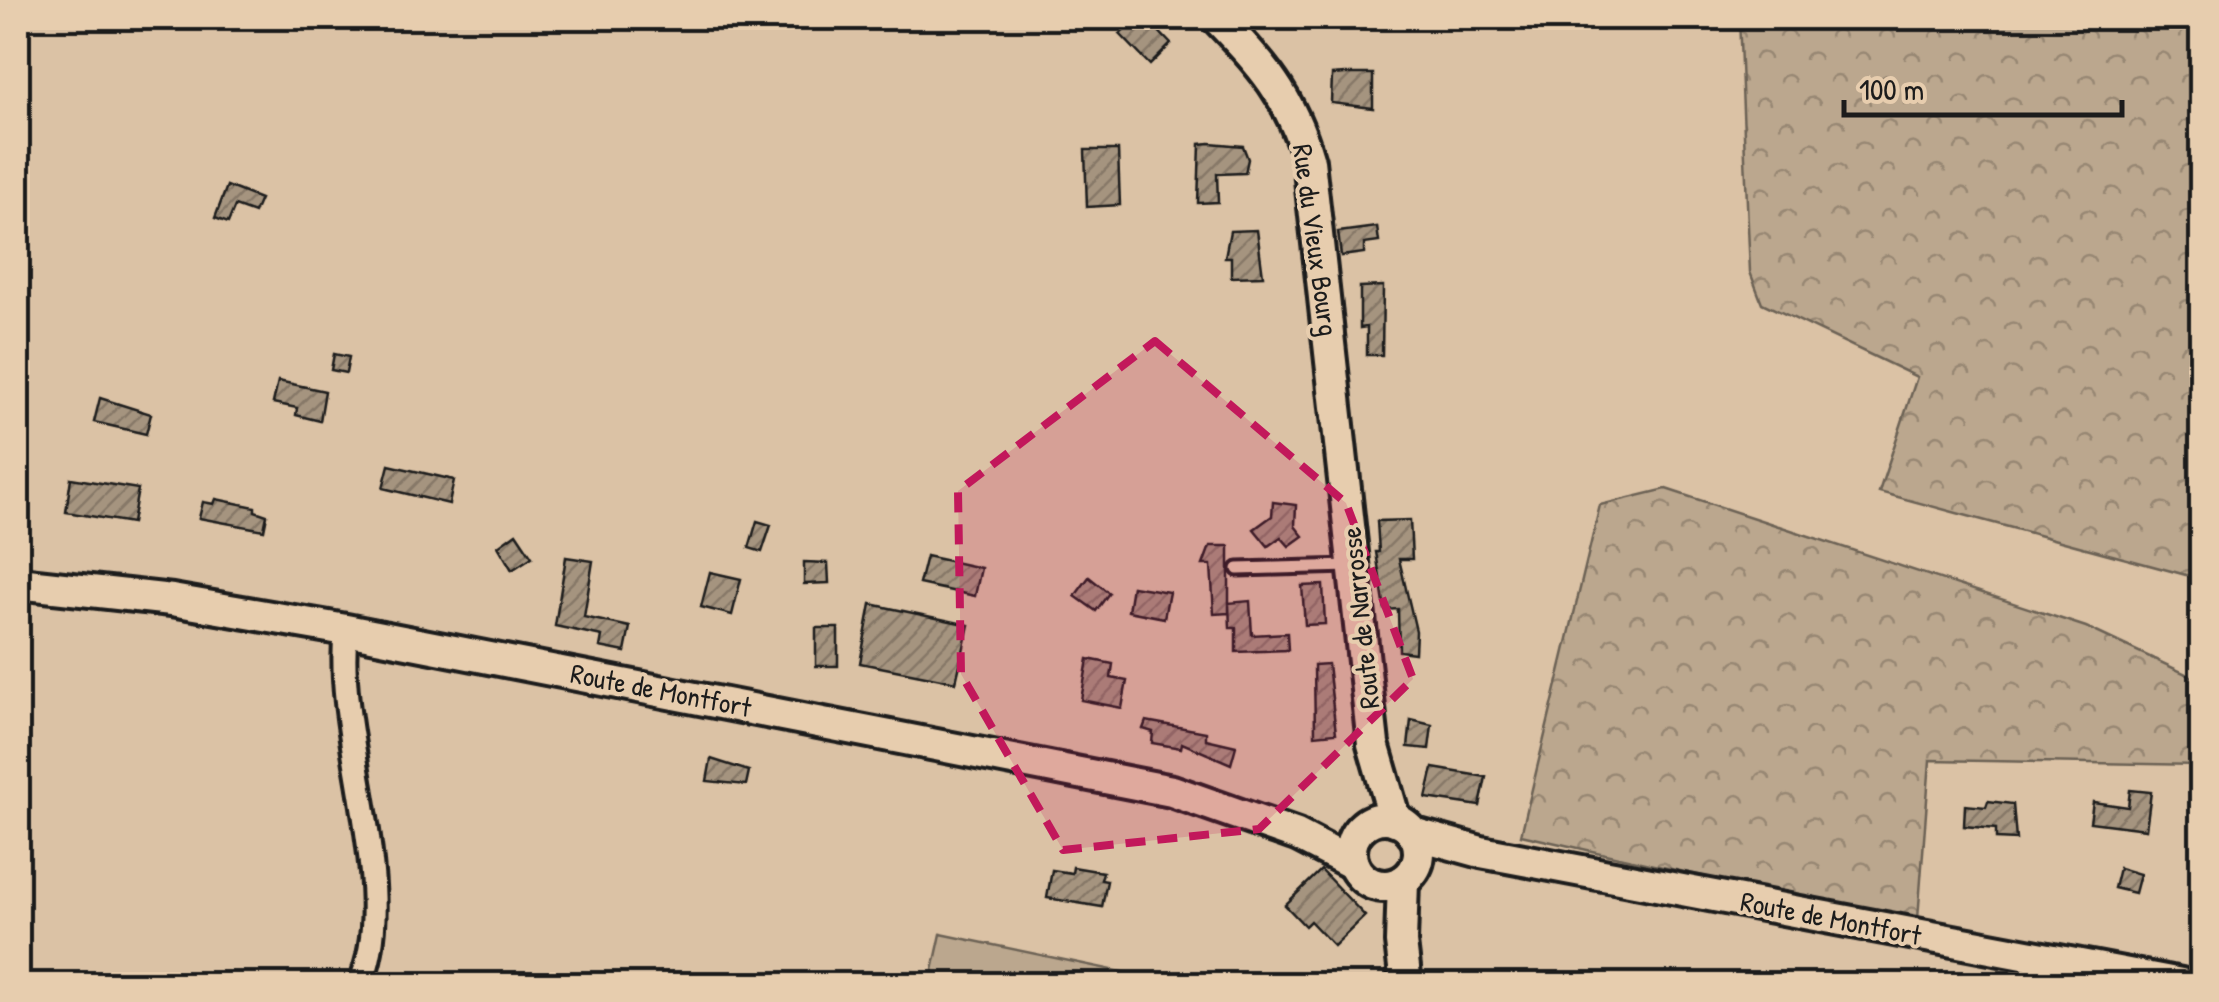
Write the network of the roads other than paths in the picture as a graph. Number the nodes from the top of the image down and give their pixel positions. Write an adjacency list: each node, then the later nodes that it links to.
1 (1216, 18): 2 (main road, Rue du Vieux Bourg)
2 (1346, 492): 3 (main road, Route de Narrosse)
3 (1354, 566): 4 (lane); 7 (main road, Route de Narrosse)
4 (1238, 569)
5 (18, 583): 6 (main road, Route de Montfort)
6 (346, 630): 10 (main road, Route de Montfort); 14 (street)
7 (1374, 744): 8 (main road, Route de Narrosse); 9 (main road, Route de Narrosse)
8 (1404, 826): 9 (main road); 11 (main road, Route de Montfort); 13 (main road)
9 (1360, 830): 10 (main road, Route de Montfort); 12 (main road)
10 (1297, 835): 12 (main road, Route de Montfort)
11 (1480, 852): 13 (main road, Route de Montfort); 16 (main road, Route de Montfort)
12 (1353, 864): 13 (main road)
13 (1399, 878): 15 (main road)
14 (360, 984)
15 (1406, 984)
16 (2180, 984)

